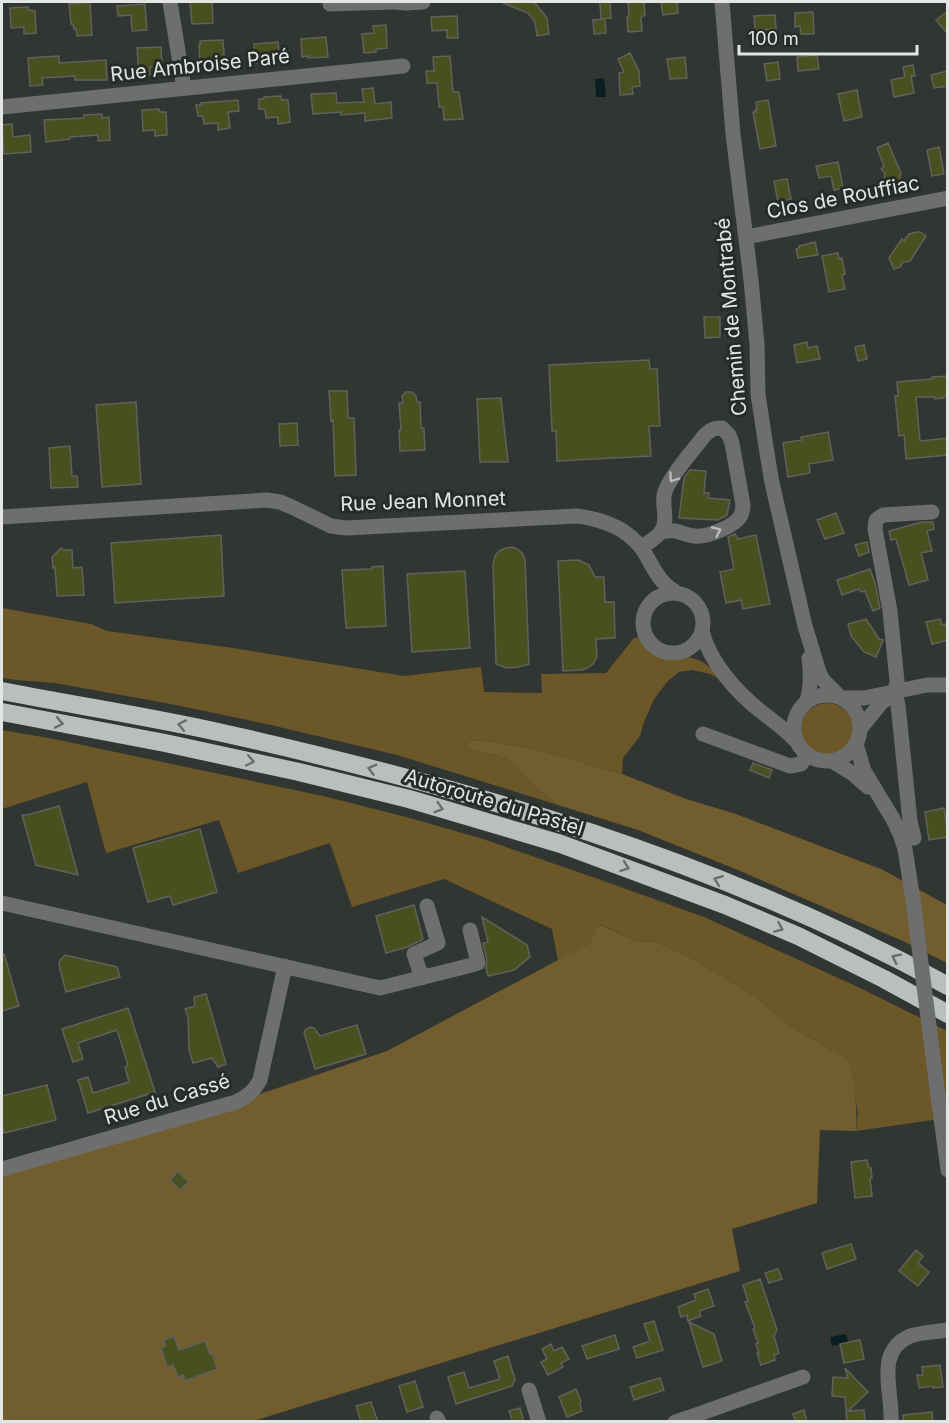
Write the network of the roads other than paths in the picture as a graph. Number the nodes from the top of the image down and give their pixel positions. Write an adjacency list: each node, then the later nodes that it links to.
1 (170, 2): 7 (street)
2 (393, 2): 3 (street); 5 (street)
3 (423, 2)
4 (722, 2): 10 (street, Chemin de Montrabé)
5 (330, 4)
6 (403, 66): 7 (street, Rue Ambroise Paré)
7 (184, 88): 8 (street, Rue Ambroise Paré)
8 (2, 107)
9 (948, 198): 10 (street, Clos de Rouffiac)
10 (746, 237): 18 (street, Chemin de Montrabé)
11 (932, 512): 24 (street)
12 (2, 517): 14 (street, Rue Jean Monnet)
13 (661, 532): 13 (street, one-way to 13); 14 (street)
14 (641, 548): 15 (street, Rue Jean Monnet)
15 (652, 565): 16 (street, Rue Jean Monnet); 17 (street, Rue Jean Monnet)
16 (677, 593): 17 (street); 19 (street)
17 (654, 599): 20 (street)
18 (805, 626): 25 (street, Chemin de Montrabé); 26 (street, Chemin de Montrabé)
19 (702, 631): 20 (street); 21 (street)
20 (685, 651): 21 (street)
21 (718, 668): 28 (street)
22 (948, 685): 24 (street)
23 (2, 691): 42 (highway, Autoroute du Pastel, one-way to 23)
24 (895, 693): 25 (street); 29 (street); 36 (street)
25 (840, 698): 26 (street); 29 (street)
26 (803, 705): 28 (street); 31 (street)
27 (2, 712): 43 (highway, Autoroute du Pastel, one-way to 43)
28 (762, 712): 31 (street)
29 (860, 729): 32 (street)
30 (703, 734): 33 (street)
31 (795, 740): 33 (street)
32 (856, 744): 34 (street); 35 (street)
33 (807, 755): 34 (street)
34 (832, 761): 35 (street)
35 (881, 801): 45 (street, bridge)
36 (914, 838)
37 (2, 903): 40 (street)
38 (427, 906): 41 (street)
39 (470, 930): 41 (street)
40 (285, 966): 41 (street); 44 (street, Rue du Cassé)
41 (422, 978)
42 (948, 986)
43 (948, 1014)
44 (2, 1169)
45 (948, 1170)
46 (948, 1330): 51 (street)
47 (803, 1377): 50 (street)
48 (529, 1390): 49 (street)
49 (539, 1422)
50 (675, 1422)
51 (891, 1422)

